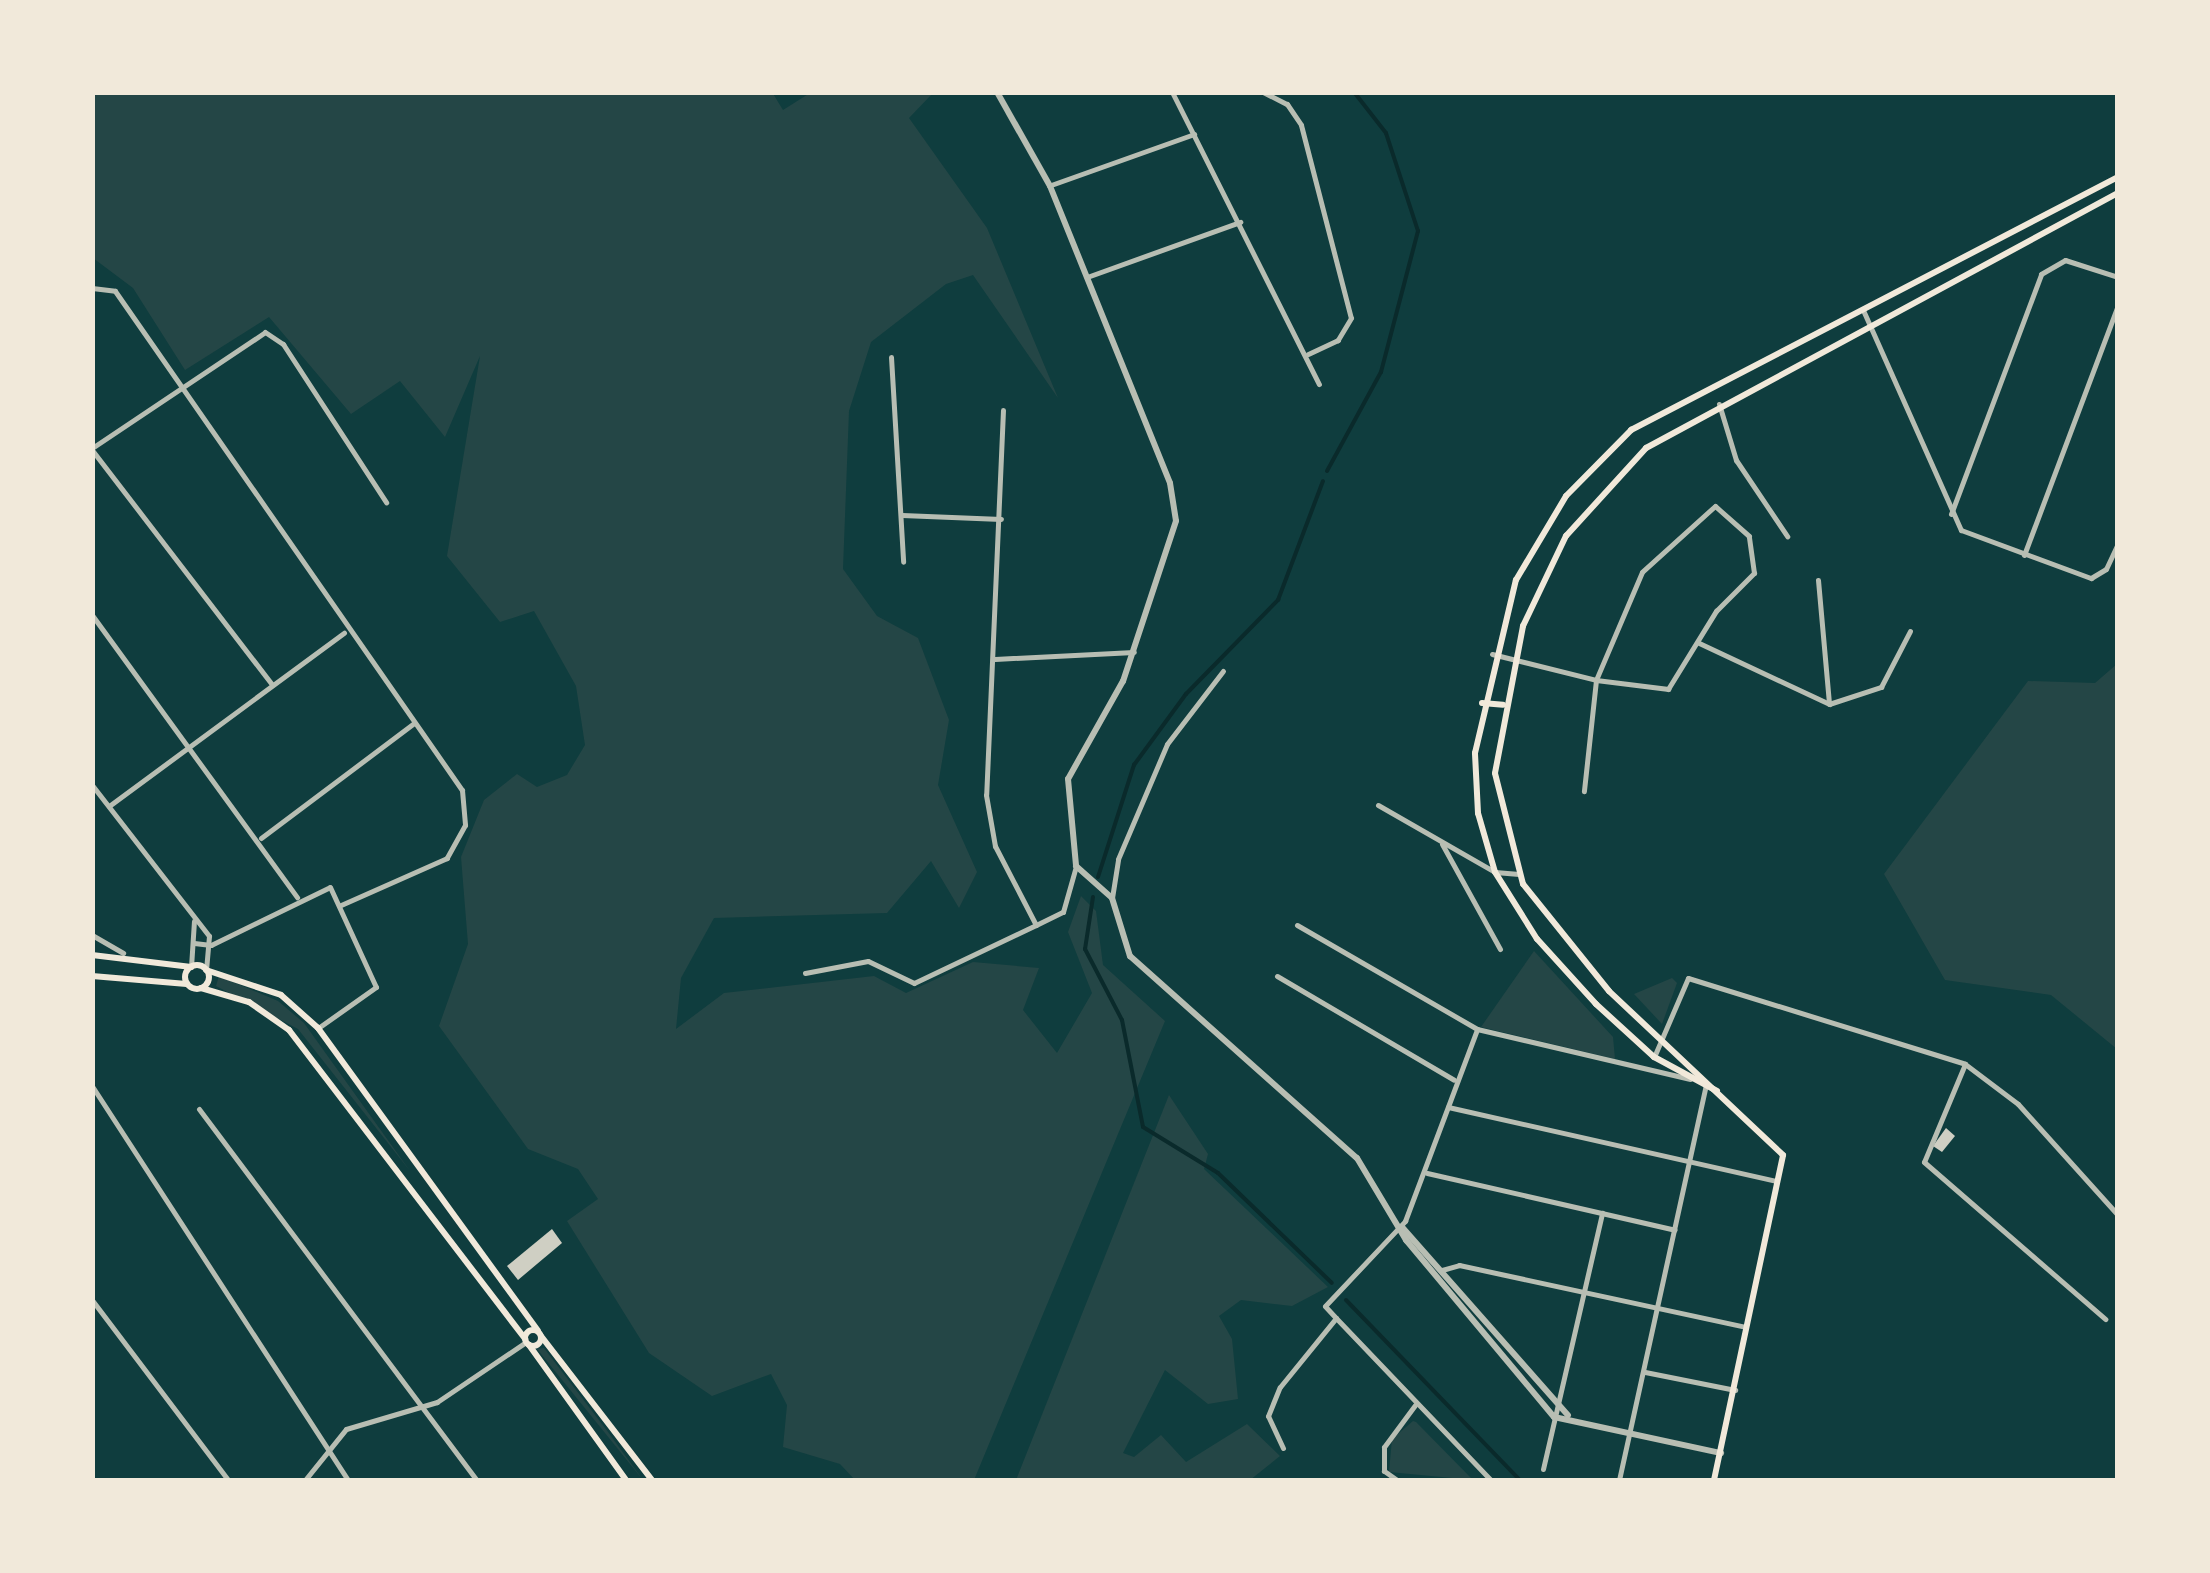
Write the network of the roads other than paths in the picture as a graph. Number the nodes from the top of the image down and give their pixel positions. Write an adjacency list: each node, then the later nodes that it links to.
1 (997, 92): 6 (street)
2 (1172, 92): 4 (street)
3 (1263, 92): 17 (street)
4 (1194, 134): 6 (street); 10 (street)
5 (2118, 177): 7 (main road)
6 (1050, 186): 12 (street)
7 (2087, 195): 9 (main road); 15 (main road)
8 (2117, 195): 9 (main road)
9 (2094, 206): 16 (main road)
10 (1240, 222): 12 (street); 17 (street)
11 (2118, 277): 26 (street)
12 (1084, 278): 37 (street)
13 (92, 288): 20 (street)
14 (2118, 305): 30 (street)
15 (1862, 307): 16 (street); 38 (main road)
16 (1871, 325): 21 (main road); 26 (street)
17 (1308, 354): 19 (street)
18 (891, 357): 25 (street)
19 (1320, 384)
20 (178, 389): 23 (street); 24 (street); 35 (street)
21 (1719, 404): 28 (street); 40 (main road)
22 (1002, 410): 27 (street)
23 (92, 449): 43 (street)
24 (386, 502)
25 (902, 516): 27 (street); 31 (street)
26 (1950, 517): 30 (street)
27 (1001, 518): 39 (street)
28 (1787, 536)
29 (2118, 543): 30 (street)
30 (2024, 556)
31 (903, 562)
32 (1818, 580): 45 (street)
33 (92, 615): 48 (street)
34 (1910, 631): 45 (street)
35 (344, 633): 43 (street); 47 (street)
36 (1700, 643): 42 (street); 42 (street); 45 (street)
37 (1134, 652): 39 (street); 55 (street)
38 (1492, 654): 40 (street); 44 (main road)
39 (994, 659): 62 (street)
40 (1514, 660): 42 (street); 46 (main road)
41 (1223, 672): 59 (street)
42 (1596, 680): 50 (street)
43 (272, 684): 48 (street)
44 (1482, 703): 46 (main road); 56 (main road)
45 (1828, 704)
46 (1504, 705): 57 (main road)
47 (414, 723): 53 (street); 60 (street)
48 (193, 743): 52 (street); 53 (street)
49 (92, 785): 52 (street)
50 (1584, 791)
51 (1378, 805): 54 (street)
52 (109, 806): 61 (street)
53 (261, 838): 58 (street)
54 (1440, 842): 56 (street); 67 (street)
55 (1076, 866): 59 (street); 62 (street)
56 (1495, 872): 57 (street); 80 (main road)
57 (1519, 874): 79 (main road)
58 (297, 897): 60 (street); 66 (street)
59 (1112, 898): 95 (street)
60 (341, 905): 77 (street)
61 (194, 918): 65 (street); 66 (street)
62 (1036, 924): 72 (street)
63 (1297, 925): 78 (street)
64 (92, 936): 68 (street)
65 (194, 943): 66 (street); 70 (street)
66 (211, 945): 71 (street)
67 (1500, 949)
68 (123, 953): 69 (main road); 70 (main road)
69 (92, 954)
70 (191, 967): 71 (main road); 75 (main road)
71 (206, 970): 76 (main road); 77 (main road)
72 (806, 973)
73 (92, 976): 75 (main road)
74 (1277, 976): 82 (street)
75 (188, 984): 76 (main road)
76 (201, 988): 92 (main road)
77 (318, 1028): 89 (main road)
78 (1477, 1030): 82 (street); 83 (street)
79 (1667, 1044): 80 (street); 81 (street); 84 (main road)
80 (1654, 1057): 83 (main road)
81 (1964, 1064): 94 (street); 103 (street)
82 (1454, 1080): 86 (street)
83 (1692, 1080): 84 (main road)
84 (1706, 1083): 88 (street); 91 (main road)
85 (92, 1086): 116 (street)
86 (1448, 1107): 88 (street); 90 (street)
87 (199, 1109): 110 (street)
88 (1692, 1160): 91 (street); 96 (street)
89 (421, 1172): 92 (main road); 105 (main road)
90 (1428, 1174): 93 (street); 95 (street)
91 (1780, 1182): 104 (main road)
92 (406, 1183): 106 (main road)
93 (1602, 1213): 96 (street); 99 (street)
94 (2118, 1215)
95 (1400, 1226): 97 (street); 98 (street); 102 (street)
96 (1675, 1230): 101 (street)
97 (1445, 1268): 98 (street); 99 (street); 109 (street)
98 (1435, 1275): 113 (street)
99 (1586, 1293): 101 (street); 109 (street)
100 (92, 1300): 120 (street)
101 (1658, 1310): 104 (street); 107 (street)
102 (1336, 1318): 111 (street); 115 (street)
103 (2106, 1319)
104 (1745, 1327): 108 (main road)
105 (540, 1334): 106 (main road); 106 (main road); 125 (main road)
106 (526, 1342): 110 (street); 124 (main road)
107 (1645, 1372): 108 (street); 114 (street)
108 (1735, 1390): 117 (main road)
109 (1558, 1404): 112 (street); 113 (street)
110 (423, 1405): 116 (street); 123 (street)
111 (1415, 1405): 126 (street); 127 (street)
112 (1570, 1416): 113 (street); 114 (street)
113 (1554, 1417): 118 (street)
114 (1631, 1432): 117 (street); 128 (street)
115 (1283, 1448)
116 (324, 1449): 121 (street); 122 (street)
117 (1722, 1453): 119 (main road)
118 (1543, 1469)
119 (1716, 1478)
120 (228, 1480)
121 (304, 1480)
122 (348, 1480)
123 (477, 1480)
124 (626, 1480)
125 (652, 1480)
126 (1397, 1480)
127 (1491, 1480)
128 (1619, 1480)

